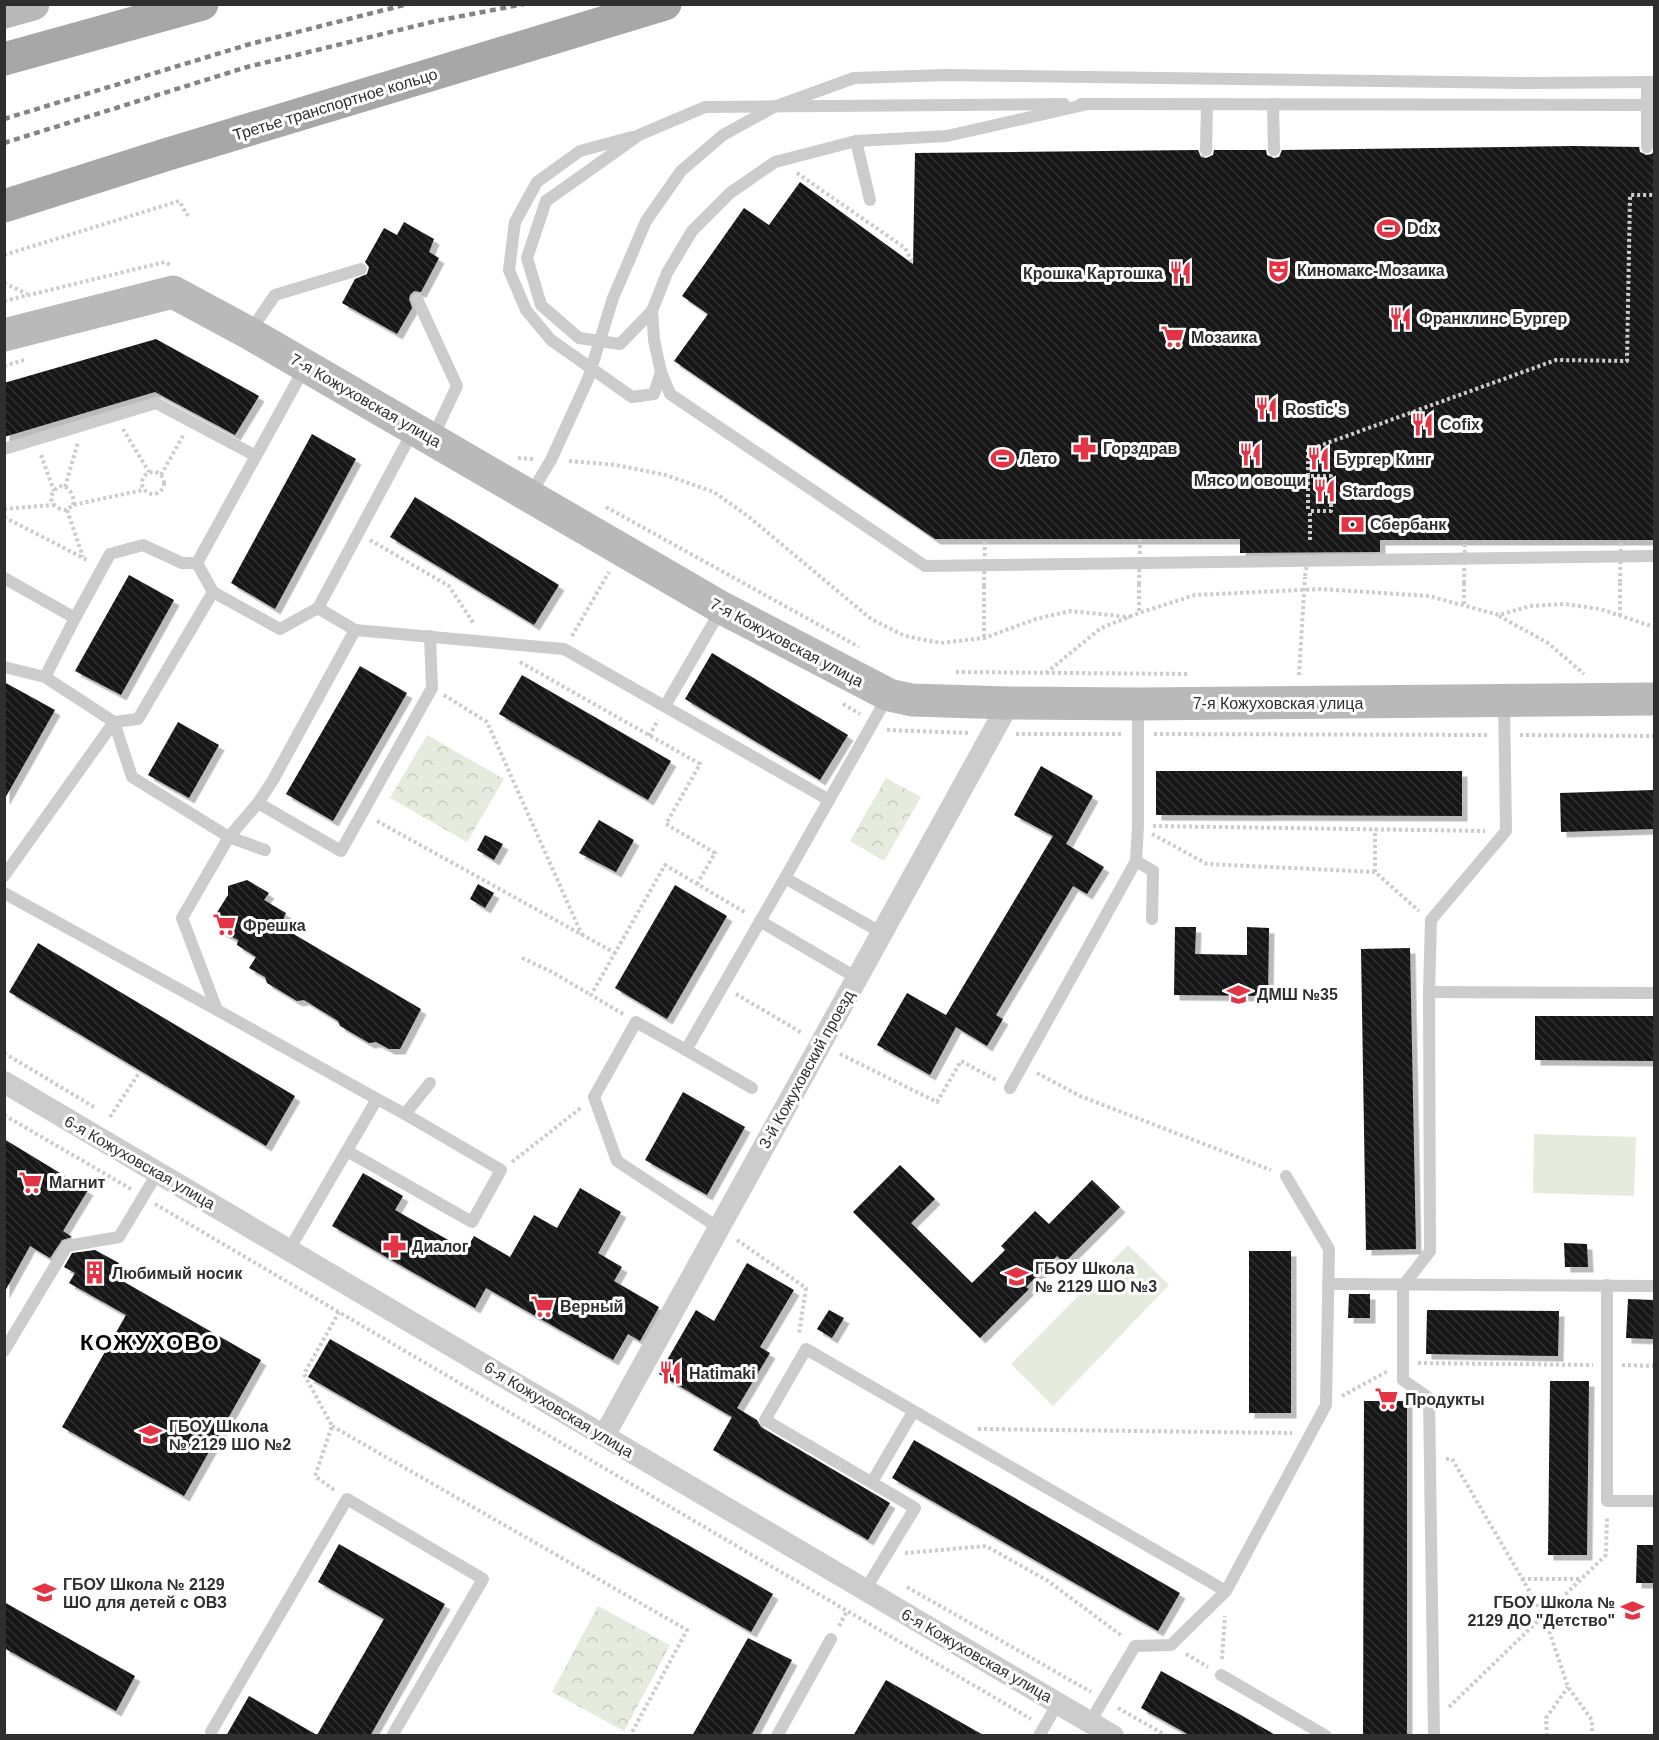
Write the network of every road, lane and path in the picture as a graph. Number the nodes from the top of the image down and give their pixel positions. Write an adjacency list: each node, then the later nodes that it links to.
1 (33, 4): 4 (street)
2 (202, 4): 5 (main road)
3 (665, 4): 20 (main road, Третье транспортное кольцо)
4 (4, 12)
5 (4, 59)
6 (1434, 82): 7 (lane); 11 (lane); 13 (lane)
7 (1651, 82): 12 (lane)
8 (1088, 104): 9 (lane); 13 (lane); 15 (lane)
9 (1207, 104): 10 (lane); 17 (lane)
10 (1273, 104): 11 (lane); 18 (lane)
11 (1432, 105): 12 (lane)
12 (1651, 105): 16 (lane)
13 (774, 107): 14 (lane); 53 (lane, bridge)
14 (639, 135): 34 (lane); 40 (lane)
15 (855, 141): 22 (lane); 34 (lane)
16 (1647, 147)
17 (1206, 150)
18 (1274, 150)
19 (797, 173): 27 (path)
20 (47, 192): 23 (main road, Третье транспортное кольцо); 24 (main road)
21 (1654, 195): 52 (path)
22 (870, 200)
23 (4, 206)
24 (4, 213)
25 (188, 216): 26 (path)
26 (4, 255)
27 (913, 264)
28 (174, 268): 31 (path)
29 (361, 268): 35 (lane)
30 (4, 283): 31 (path)
31 (28, 295): 33 (path)
32 (417, 299): 44 (lane)
33 (4, 301)
34 (652, 311): 40 (lane)
35 (249, 333): 36 (street, 7-я Кожуховская улица); 39 (street, 7-я Кожуховская улица)
36 (4, 335)
37 (27, 359): 38 (path)
38 (4, 366)
39 (306, 366): 44 (street, 7-я Кожуховская улица); 47 (lane)
40 (661, 372): 71 (lane)
41 (114, 415): 42 (lane); 43 (lane); 50 (path)
42 (191, 421): 47 (lane); 51 (path)
43 (82, 425): 45 (lane); 54 (path)
44 (423, 433): 53 (street, 7-я Кожуховская улица); 64 (lane)
45 (35, 439): 46 (lane); 56 (path)
46 (4, 449)
47 (256, 456): 72 (lane)
48 (517, 458): 53 (path)
49 (616, 465): 88 (path)
50 (149, 472): 51 (path); 55 (path)
51 (161, 476): 55 (path)
52 (1309, 476): 62 (path); 62 (path)
53 (537, 484): 79 (street, 7-я Кожуховская улица)
54 (65, 488): 56 (path); 59 (path)
55 (143, 490): 59 (path)
56 (54, 491): 58 (path)
57 (602, 504): 91 (path)
58 (53, 506): 60 (path); 61 (path)
59 (73, 506): 61 (path)
60 (4, 508)
61 (67, 510): 63 (path)
62 (1309, 511): 67 (path)
63 (4, 517)
64 (358, 533): 78 (lane); 89 (path)
65 (985, 539): 88 (path, bridge)
66 (1140, 539): 80 (path, bridge)
67 (1310, 540)
68 (1465, 540): 77 (path, bridge)
69 (1621, 540): 82 (path, bridge)
70 (1309, 554): 75 (path, bridge)
71 (1654, 556)
72 (197, 563): 76 (lane); 84 (lane)
73 (611, 568): 90 (path)
74 (4, 578): 84 (lane)
75 (1304, 591): 77 (path); 80 (path); 96 (path)
76 (213, 592): 78 (lane); 107 (lane)
77 (1464, 605): 81 (path)
78 (318, 608): 86 (lane)
79 (722, 608): 104 (lane); 105 (street, 7-я Кожуховская улица)
80 (1139, 613): 83 (path)
81 (1499, 615): 82 (path); 98 (path)
82 (1620, 616): 85 (path)
83 (1130, 617): 88 (path); 94 (path)
84 (75, 618): 97 (lane)
85 (1654, 627)
86 (355, 630): 87 (lane); 112 (lane)
87 (430, 636): 89 (lane); 99 (lane)
88 (984, 638)
89 (486, 643): 90 (lane); 123 (path)
90 (564, 649): 104 (lane)
91 (864, 649)
92 (4, 667): 97 (lane)
93 (952, 672): 94 (path)
94 (1046, 673): 95 (path)
95 (1196, 674)
96 (1288, 675)
97 (45, 677): 107 (lane)
98 (1578, 678)
99 (432, 688): 113 (lane); 129 (path)
100 (1654, 699): 101 (street, 7-я Кожуховская улица)
101 (1504, 701): 106 (street, 7-я Кожуховская улица); 109 (lane)
102 (843, 704): 105 (path)
103 (1009, 704): 105 (street, 7-я Кожуховская улица); 106 (street, 7-я Кожуховская улица); 108 (street, 3-й Кожуховский проезд)
104 (665, 706): 111 (lane)
105 (881, 708): 108 (path); 111 (lane)
106 (1138, 719): 108 (path); 109 (path); 114 (lane)
107 (114, 722): 117 (lane); 121 (lane)
108 (992, 734): 128 (street, 3-й Кожуховский проезд)
109 (1505, 735): 110 (path); 116 (lane)
110 (1654, 736)
111 (829, 800): 122 (lane)
112 (258, 803): 113 (lane); 117 (lane)
113 (363, 813): 129 (path)
114 (1138, 826): 115 (path); 119 (lane); 120 (path)
115 (1375, 829): 116 (path); 120 (path)
116 (1506, 831): 126 (lane)
117 (229, 837): 118 (lane); 137 (lane)
118 (265, 850)
119 (1136, 861): 125 (lane); 141 (lane)
120 (1375, 872): 126 (path)
121 (4, 876)
122 (785, 878): 127 (lane); 128 (lane)
123 (698, 884): 127 (path); 130 (path)
124 (4, 893): 137 (lane)
125 (1152, 919)
126 (1431, 920): 134 (lane)
127 (760, 921): 132 (lane); 133 (lane)
128 (882, 933): 132 (street, 3-й Кожуховский проезд)
129 (582, 935): 130 (path)
130 (615, 953): 136 (path)
131 (522, 958): 136 (path)
132 (857, 978): 139 (street, 3-й Кожуховский проезд)
133 (723, 986): 139 (path); 140 (lane)
134 (1430, 992): 135 (lane); 161 (lane)
135 (1654, 993)
136 (591, 995): 138 (path)
137 (218, 1010): 148 (lane)
138 (636, 1022): 140 (lane); 147 (lane)
139 (820, 1044): 146 (path); 157 (street, 3-й Кожуховский проезд)
140 (686, 1050): 145 (lane)
141 (1022, 1065): 146 (lane); 155 (path)
142 (139, 1073): 151 (path)
143 (4, 1082): 154 (street, 6-я Кожуховская улица)
144 (430, 1083): 149 (lane)
145 (752, 1088)
146 (1010, 1088)
147 (594, 1097): 153 (path); 157 (lane)
148 (377, 1099): 149 (lane); 152 (lane)
149 (405, 1114): 153 (lane)
150 (4, 1115): 156 (path)
151 (110, 1117)
152 (347, 1151): 153 (lane); 158 (lane)
153 (501, 1170)
154 (158, 1173): 156 (lane); 158 (street, 6-я Кожуховская улица)
155 (1286, 1176): 159 (lane)
156 (143, 1197): 163 (path); 164 (lane)
157 (719, 1228): 168 (path); 174 (street, 3-й Кожуховский проезд)
158 (289, 1250): 174 (street, 6-я Кожуховская улица)
159 (1328, 1284): 161 (lane); 169 (lane)
160 (1607, 1285): 161 (lane); 162 (lane); 166 (lane)
161 (1403, 1286): 165 (lane)
162 (1654, 1286)
163 (339, 1312): 171 (path); 194 (path)
164 (4, 1351)
165 (1403, 1363): 166 (path); 169 (path); 192 (lane)
166 (1606, 1365): 167 (path); 178 (lane)
167 (1654, 1366)
168 (793, 1372): 170 (lane); 176 (lane)
169 (1326, 1405): 173 (lane)
170 (913, 1412): 172 (lane); 176 (lane)
171 (332, 1426): 177 (path); 197 (path)
172 (942, 1428): 173 (path); 184 (lane)
173 (1311, 1434): 184 (lane)
174 (604, 1436): 183 (street, 6-я Кожуховская улица)
175 (1452, 1458): 181 (path)
176 (872, 1482): 180 (lane)
177 (347, 1499): 195 (lane); 196 (lane)
178 (1607, 1501): 179 (lane); 182 (path)
179 (1654, 1502)
180 (886, 1554): 183 (lane); 188 (path)
181 (1522, 1579): 182 (path); 185 (path)
182 (1581, 1579): 185 (path)
183 (865, 1590): 191 (street, 6-я Кожуховская улица)
184 (1226, 1591): 187 (lane); 189 (path)
185 (1544, 1616): 190 (path); 192 (path)
186 (831, 1639): 198 (lane)
187 (1171, 1645): 188 (lane); 189 (path)
188 (1135, 1646): 193 (lane)
189 (1221, 1675): 199 (lane)
190 (1568, 1687): 200 (path); 201 (path)
191 (1058, 1703): 193 (street, 6-я Кожуховская улица); 194 (lane)
192 (1433, 1729)
193 (1099, 1730)
194 (1041, 1731)
195 (211, 1732)
196 (392, 1736)
197 (630, 1736)
198 (777, 1736)
199 (1326, 1736)
200 (1547, 1736)
201 (1592, 1736)

